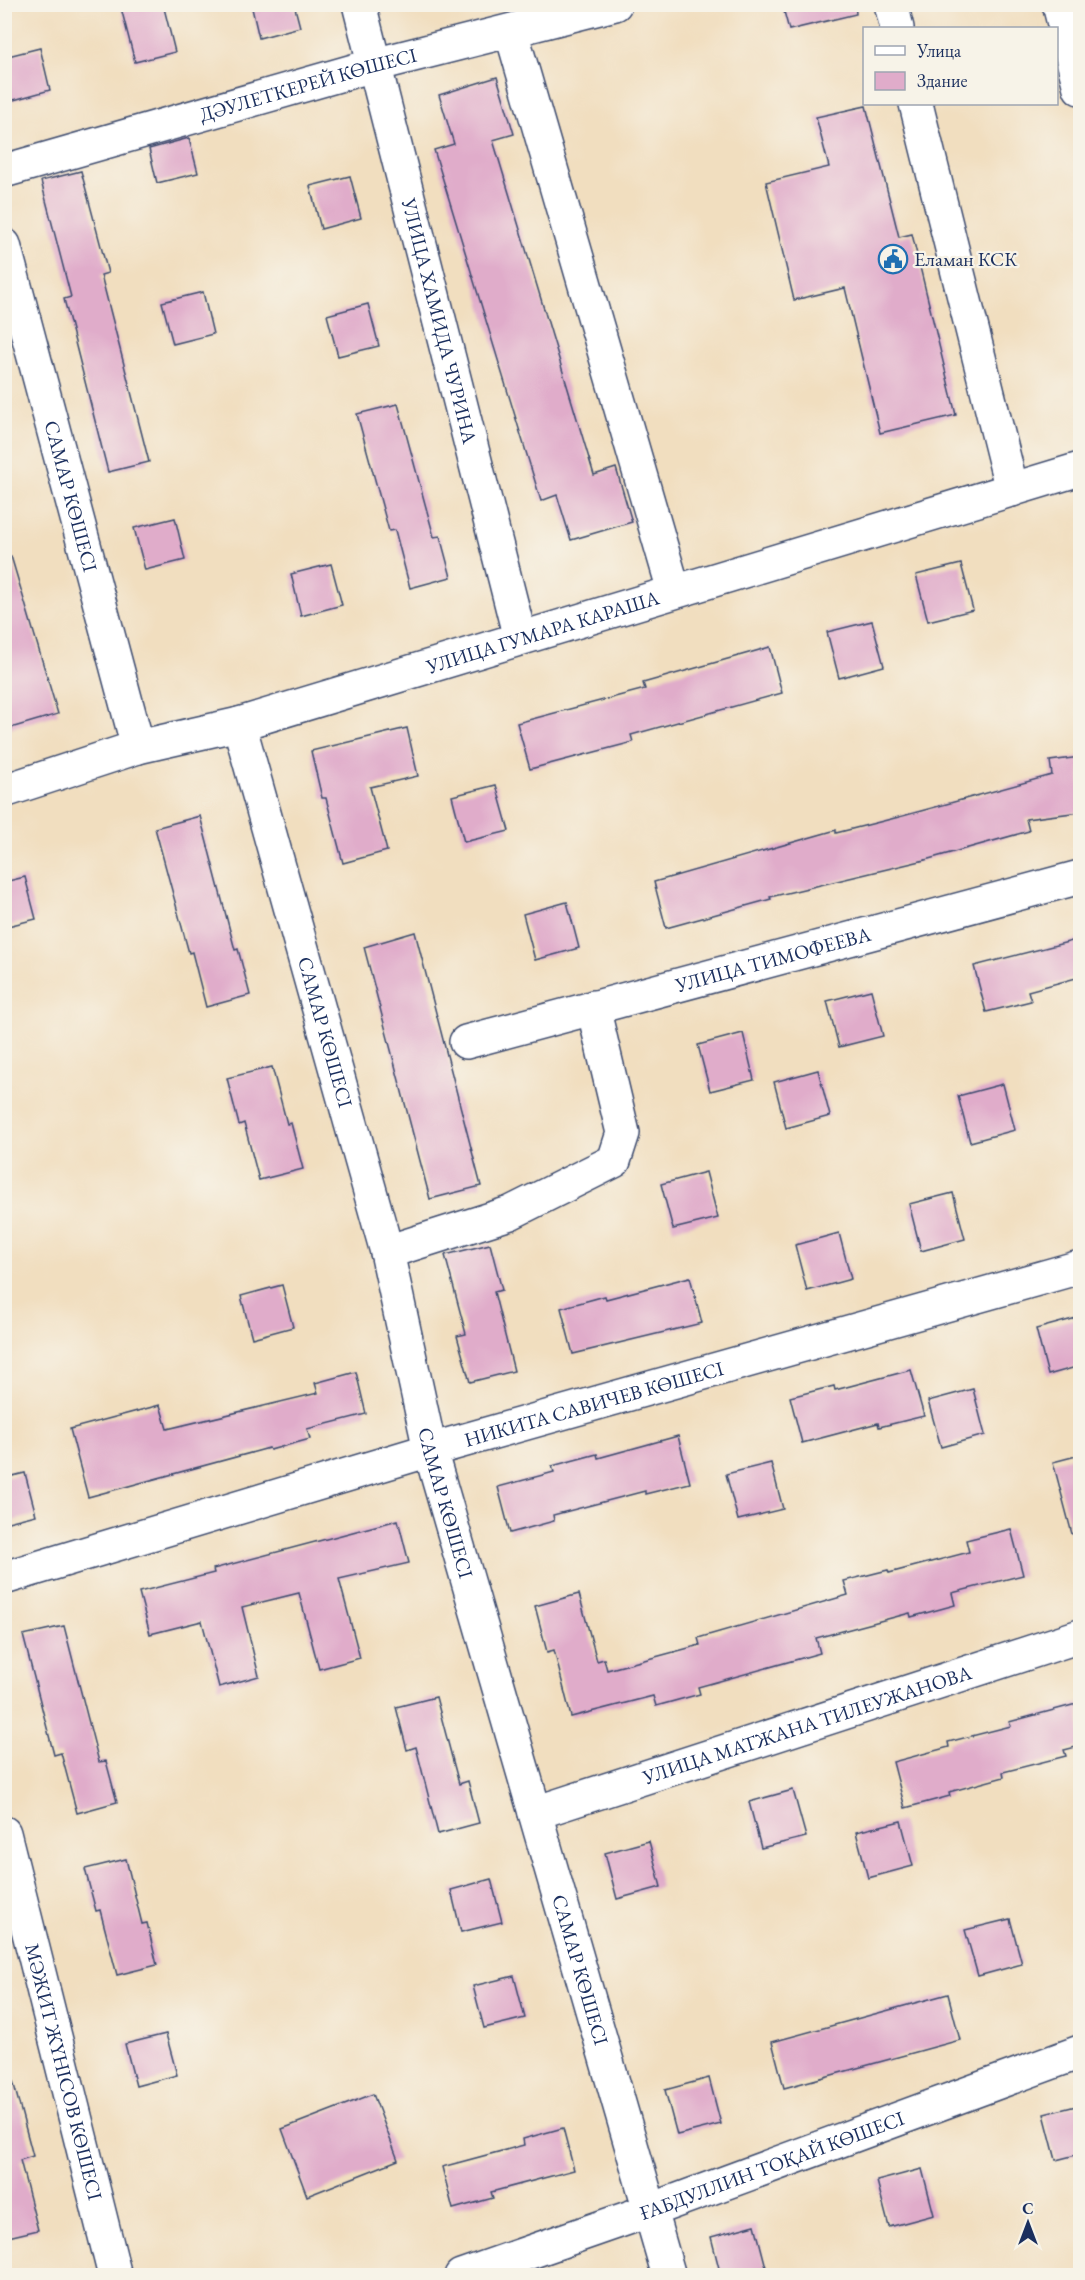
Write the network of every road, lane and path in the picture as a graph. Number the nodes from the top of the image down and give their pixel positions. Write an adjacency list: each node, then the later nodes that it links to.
1 (359, 4): 7 (street, УЛИЦА ХАМИДА ЧУРИНА)
2 (615, 4): 6 (street, ДӘУЛЕТКЕРЕЙ КӨШЕСІ)
3 (891, 4): 5 (street)
4 (1059, 4): 8 (street)
5 (897, 27)
6 (512, 31): 7 (street, ДӘУЛЕТКЕРЕЙ КӨШЕСІ); 14 (street)
7 (374, 65): 10 (street, ДӘУЛЕТКЕРЕЙ КӨШЕСІ); 15 (street, УЛИЦА ХАМИДА ЧУРИНА)
8 (1080, 88)
9 (916, 105): 13 (street)
10 (4, 171)
11 (4, 245): 17 (street, САМАР КӨШЕСІ)
12 (1080, 470): 13 (street, УЛИЦА ГУМАРА КАРАША)
13 (1012, 490): 14 (street, УЛИЦА ГУМАРА КАРАША)
14 (674, 591): 15 (street, УЛИЦА ГУМАРА КАРАША)
15 (520, 638): 16 (street, УЛИЦА ГУМАРА КАРАША)
16 (239, 724): 17 (street, УЛИЦА ГУМАРА КАРАША); 22 (street, САМАР КӨШЕСІ)
17 (138, 747): 18 (street, УЛИЦА ГУМАРА КАРАША)
18 (4, 790)
19 (1080, 877): 20 (street, УЛИЦА ТИМОФЕЕВА)
20 (593, 1007): 21 (street, УЛИЦА ТИМОФЕЕВА); 22 (street)
21 (466, 1042)
22 (387, 1252): 24 (street, САМАР КӨШЕСІ)
23 (1080, 1267): 24 (street, НИКИТА САВИЧЕВ КӨШЕСІ)
24 (430, 1450): 25 (street, НИКИТА САВИЧЕВ КӨШЕСІ); 27 (street, САМАР КӨШЕСІ)
25 (4, 1578)
26 (1080, 1636): 27 (street, УЛИЦА МАТЖАНА ТИЛЕУЖАНОВА)
27 (535, 1813): 30 (street, САМАР КӨШЕСІ)
28 (4, 1833): 31 (street, МӘЖИТ ЖҮНІСОВ КӨШЕСІ)
29 (1080, 2052): 30 (street, ҒАБДУЛЛИН ТОҚАЙ КӨШЕСІ)
30 (651, 2210): 32 (street, ҒАБДУЛЛИН ТОҚАЙ КӨШЕСІ); 33 (street, САМАР КӨШЕСІ)
31 (115, 2276)
32 (461, 2276)
33 (669, 2276)

